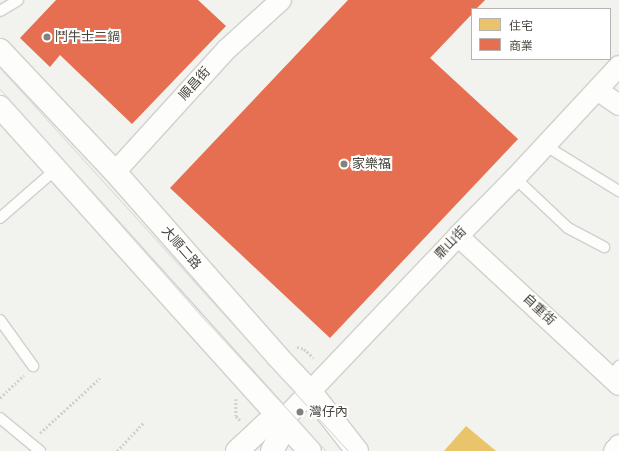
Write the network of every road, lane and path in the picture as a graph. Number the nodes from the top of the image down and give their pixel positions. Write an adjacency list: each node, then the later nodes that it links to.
1 (18, 0): 3 (lane)
2 (280, 0): 11 (street, 順昌街)
3 (0, 11)
4 (0, 50): 11 (street, 大順二路)
5 (619, 66): 6 (street, 鼎山街)
6 (597, 90): 7 (street); 9 (street, 鼎山街)
7 (619, 105)
8 (0, 107): 10 (street)
9 (546, 146): 12 (street, 鼎山街); 13 (lane)
10 (55, 170): 14 (lane); 24 (street)
11 (115, 172): 21 (street, 大順二路)
12 (515, 178): 15 (street, 鼎山街); 16 (lane)
13 (619, 191)
14 (0, 218)
15 (458, 236): 19 (street, 自重街); 21 (street, 鼎山街)
16 (604, 247)
17 (0, 320): 18 (lane)
18 (33, 366): 22 (path)
19 (616, 376)
20 (100, 378): 26 (path)
21 (310, 391): 24 (street, 鼎山街); 33 (street, 大順二路)
22 (0, 398)
23 (0, 418): 26 (lane)
24 (283, 420): 30 (street); 31 (street, 鼎山街); 32 (street)
25 (143, 423): 29 (path)
26 (31, 442): 28 (lane)
27 (619, 446): 34 (street)
28 (40, 451)
29 (117, 451)
30 (237, 451)
31 (272, 451)
32 (310, 451)
33 (356, 451)
34 (614, 451)

